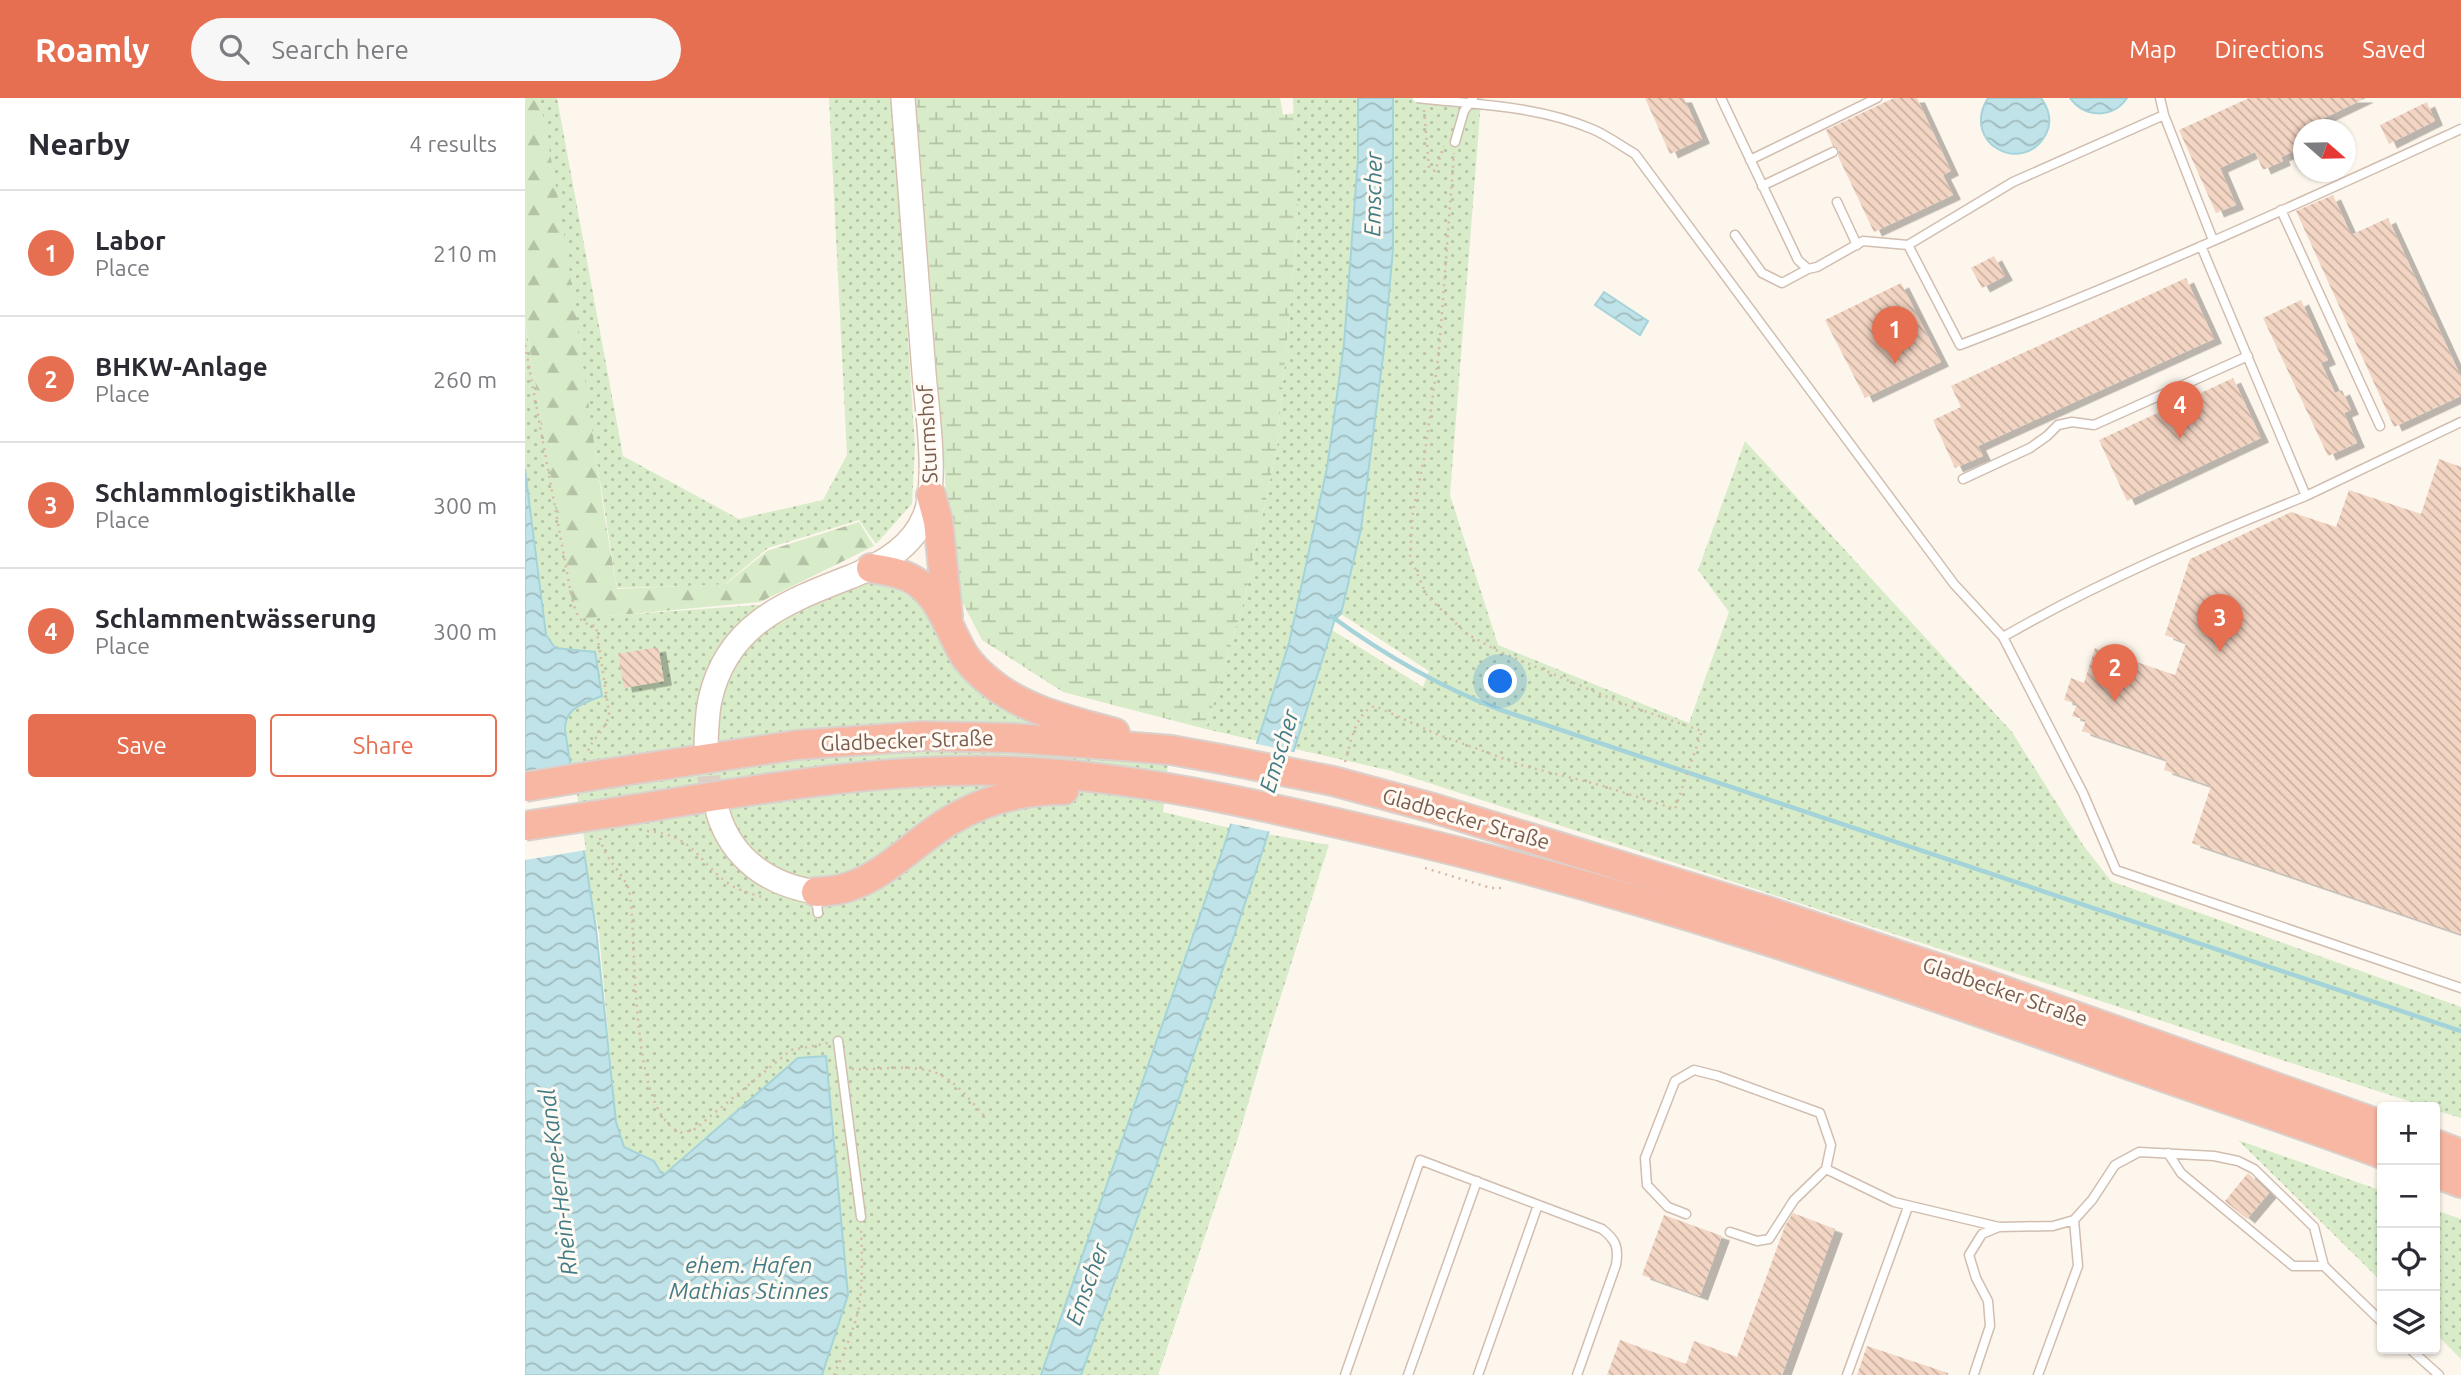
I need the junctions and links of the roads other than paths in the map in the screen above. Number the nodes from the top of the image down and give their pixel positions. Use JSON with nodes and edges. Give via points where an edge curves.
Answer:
{"nodes":[{"id":1,"x":902,"y":98,"type":"edge"},
{"id":2,"x":1417,"y":98,"type":"edge"},
{"id":3,"x":1721,"y":98,"type":"edge"},
{"id":4,"x":1877,"y":98,"type":"edge"},
{"id":5,"x":2160,"y":98,"type":"edge"},
{"id":6,"x":1472,"y":101,"type":"edge"},
{"id":7,"x":2164,"y":115,"type":"junction"},
{"id":8,"x":2461,"y":129,"type":"edge"},
{"id":9,"x":1455,"y":142,"type":"road end"},
{"id":10,"x":1833,"y":152,"type":"dead end"},
{"id":11,"x":1751,"y":160,"type":"junction"},
{"id":12,"x":1762,"y":186,"type":"junction"},
{"id":13,"x":1837,"y":202,"type":"dead end"},
{"id":14,"x":2281,"y":210,"type":"junction"},
{"id":15,"x":1735,"y":235,"type":"dead end"},
{"id":16,"x":2213,"y":240,"type":"junction"},
{"id":17,"x":1857,"y":245,"type":"junction"},
{"id":18,"x":1907,"y":245,"type":"junction"},
{"id":19,"x":2201,"y":246,"type":"junction"},
{"id":20,"x":1808,"y":269,"type":"junction"},
{"id":21,"x":2248,"y":356,"type":"junction"},
{"id":22,"x":2461,"y":422,"type":"edge"},
{"id":23,"x":2380,"y":426,"type":"dead end"},
{"id":24,"x":1963,"y":480,"type":"dead end"},
{"id":25,"x":931,"y":495,"type":"junction"},
{"id":26,"x":2306,"y":496,"type":"junction"},
{"id":27,"x":871,"y":568,"type":"junction"},
{"id":28,"x":949,"y":626,"type":"junction"},
{"id":29,"x":2003,"y":637,"type":"junction"},
{"id":30,"x":706,"y":742,"type":"tunnel mouth"},
{"id":31,"x":1171,"y":750,"type":"junction"},
{"id":32,"x":525,"y":787,"type":"edge"},
{"id":33,"x":1206,"y":796,"type":"junction"},
{"id":34,"x":718,"y":813,"type":"tunnel mouth"},
{"id":35,"x":525,"y":826,"type":"edge"},
{"id":36,"x":817,"y":903,"type":"joint"},
{"id":37,"x":2461,"y":988,"type":"edge"},
{"id":38,"x":838,"y":1041,"type":"road end"},
{"id":39,"x":2375,"y":1137,"type":"edge"},
{"id":40,"x":2440,"y":1146,"type":"edge"},
{"id":41,"x":2168,"y":1153,"type":"junction"},
{"id":42,"x":2461,"y":1154,"type":"edge"},
{"id":43,"x":1826,"y":1169,"type":"junction"},
{"id":44,"x":2440,"y":1175,"type":"edge"},
{"id":45,"x":1477,"y":1181,"type":"junction"},
{"id":46,"x":2461,"y":1183,"type":"edge"},
{"id":47,"x":1538,"y":1205,"type":"junction"},
{"id":48,"x":1909,"y":1207,"type":"junction"},
{"id":49,"x":1686,"y":1214,"type":"dead end"},
{"id":50,"x":861,"y":1217,"type":"road end"},
{"id":51,"x":2074,"y":1220,"type":"junction"},
{"id":52,"x":1999,"y":1227,"type":"junction"},
{"id":53,"x":1730,"y":1231,"type":"dead end"},
{"id":54,"x":2324,"y":1266,"type":"junction"},
{"id":55,"x":2377,"y":1317,"type":"edge"},
{"id":56,"x":2416,"y":1354,"type":"edge"},
{"id":57,"x":1974,"y":1374,"type":"edge"},
{"id":58,"x":1345,"y":1375,"type":"edge"},
{"id":59,"x":1408,"y":1375,"type":"edge"},
{"id":60,"x":1478,"y":1375,"type":"edge"},
{"id":61,"x":1577,"y":1375,"type":"edge"},
{"id":62,"x":1847,"y":1375,"type":"edge"},
{"id":63,"x":2038,"y":1375,"type":"edge"},
{"id":64,"x":2439,"y":1375,"type":"edge"}],
"edges":[{"from":1,"to":25,"type":"street","name":"Sturmshof"},
{"from":2,"to":6,"type":"lane","bridge":true},
{"from":3,"to":11,"type":"lane"},
{"from":4,"to":11,"type":"lane"},
{"from":5,"to":7,"type":"lane"},
{"from":6,"to":9,"type":"lane","via":[[1464,111]]},
{"from":6,"to":29,"type":"lane","via":[[1566,119],[1635,154],[1954,584]]},
{"from":7,"to":16,"type":"lane"},
{"from":7,"to":18,"type":"lane","via":[[2013,182]]},
{"from":8,"to":14,"type":"lane"},
{"from":10,"to":12,"type":"lane"},
{"from":11,"to":12,"type":"lane"},
{"from":12,"to":20,"type":"lane","via":[[1798,260]]},
{"from":13,"to":17,"type":"lane"},
{"from":14,"to":16,"type":"lane"},
{"from":14,"to":23,"type":"lane"},
{"from":15,"to":20,"type":"lane","via":[[1762,273],[1782,283]]},
{"from":16,"to":19,"type":"lane"},
{"from":17,"to":18,"type":"lane"},
{"from":17,"to":20,"type":"lane"},
{"from":18,"to":19,"type":"lane","via":[[1960,345]]},
{"from":19,"to":21,"type":"lane"},
{"from":21,"to":24,"type":"lane","via":[[2094,425],[2058,425],[2030,448]]},
{"from":21,"to":26,"type":"lane"},
{"from":22,"to":26,"type":"lane"},
{"from":25,"to":27,"type":"street","name":"Sturmshof","via":[[925,516],[903,548]]},
{"from":25,"to":28,"type":"highway"},
{"from":26,"to":29,"type":"lane","via":[[2173,550]]},
{"from":27,"to":28,"type":"highway","via":[[917,582],[930,593]]},
{"from":27,"to":30,"type":"street","name":"Sturmshof","via":[[814,591],[743,633],[717,676]]},
{"from":28,"to":31,"type":"highway","via":[[976,669],[1018,700]]},
{"from":29,"to":37,"type":"lane","via":[[2083,793],[2116,870]]},
{"from":31,"to":32,"type":"highway","name":"Gladbecker Straße","bridge":true,"via":[[1012,738],[910,737],[592,766]]},
{"from":31,"to":39,"type":"highway","name":"Gladbecker Straße","via":[[1338,773],[1433,808],[1979,982]]},
{"from":33,"to":35,"type":"highway","name":"Gladbecker Straße","bridge":true,"via":[[1073,775],[921,771],[792,785],[602,825]]},
{"from":33,"to":36,"type":"highway","via":[[1079,789],[1005,796],[950,820],[872,877]]},
{"from":33,"to":39,"type":"highway","name":"Gladbecker Straße","via":[[1542,873],[1706,921]]},
{"from":34,"to":36,"type":"street","via":[[731,844],[753,867]]},
{"from":38,"to":50,"type":"lane"},
{"from":40,"to":42,"type":"highway"},
{"from":41,"to":51,"type":"lane","via":[[2139,1152],[2115,1165]]},
{"from":41,"to":54,"type":"lane","via":[[2181,1172],[2293,1266]]},
{"from":41,"to":54,"type":"lane","via":[[2214,1156],[2253,1169],[2314,1227]]},
{"from":43,"to":48,"type":"lane"},
{"from":43,"to":49,"type":"lane","via":[[1831,1145],[1820,1113],[1694,1070],[1675,1081],[1645,1158],[1647,1185],[1668,1207]]},
{"from":43,"to":53,"type":"lane","via":[[1794,1200],[1769,1239],[1757,1241]]},
{"from":44,"to":46,"type":"highway"},
{"from":45,"to":47,"type":"lane"},
{"from":45,"to":58,"type":"lane","via":[[1420,1160]]},
{"from":45,"to":59,"type":"lane"},
{"from":47,"to":60,"type":"lane"},
{"from":47,"to":61,"type":"lane","via":[[1602,1229],[1619,1249]]},
{"from":48,"to":52,"type":"lane"},
{"from":48,"to":62,"type":"lane"},
{"from":51,"to":52,"type":"lane","via":[[2053,1226]]},
{"from":51,"to":63,"type":"lane","via":[[2078,1266]]},
{"from":52,"to":57,"type":"lane","via":[[1982,1234],[1969,1255],[1988,1301],[1990,1326]]},
{"from":54,"to":55,"type":"lane"},
{"from":56,"to":64,"type":"lane"}]}
